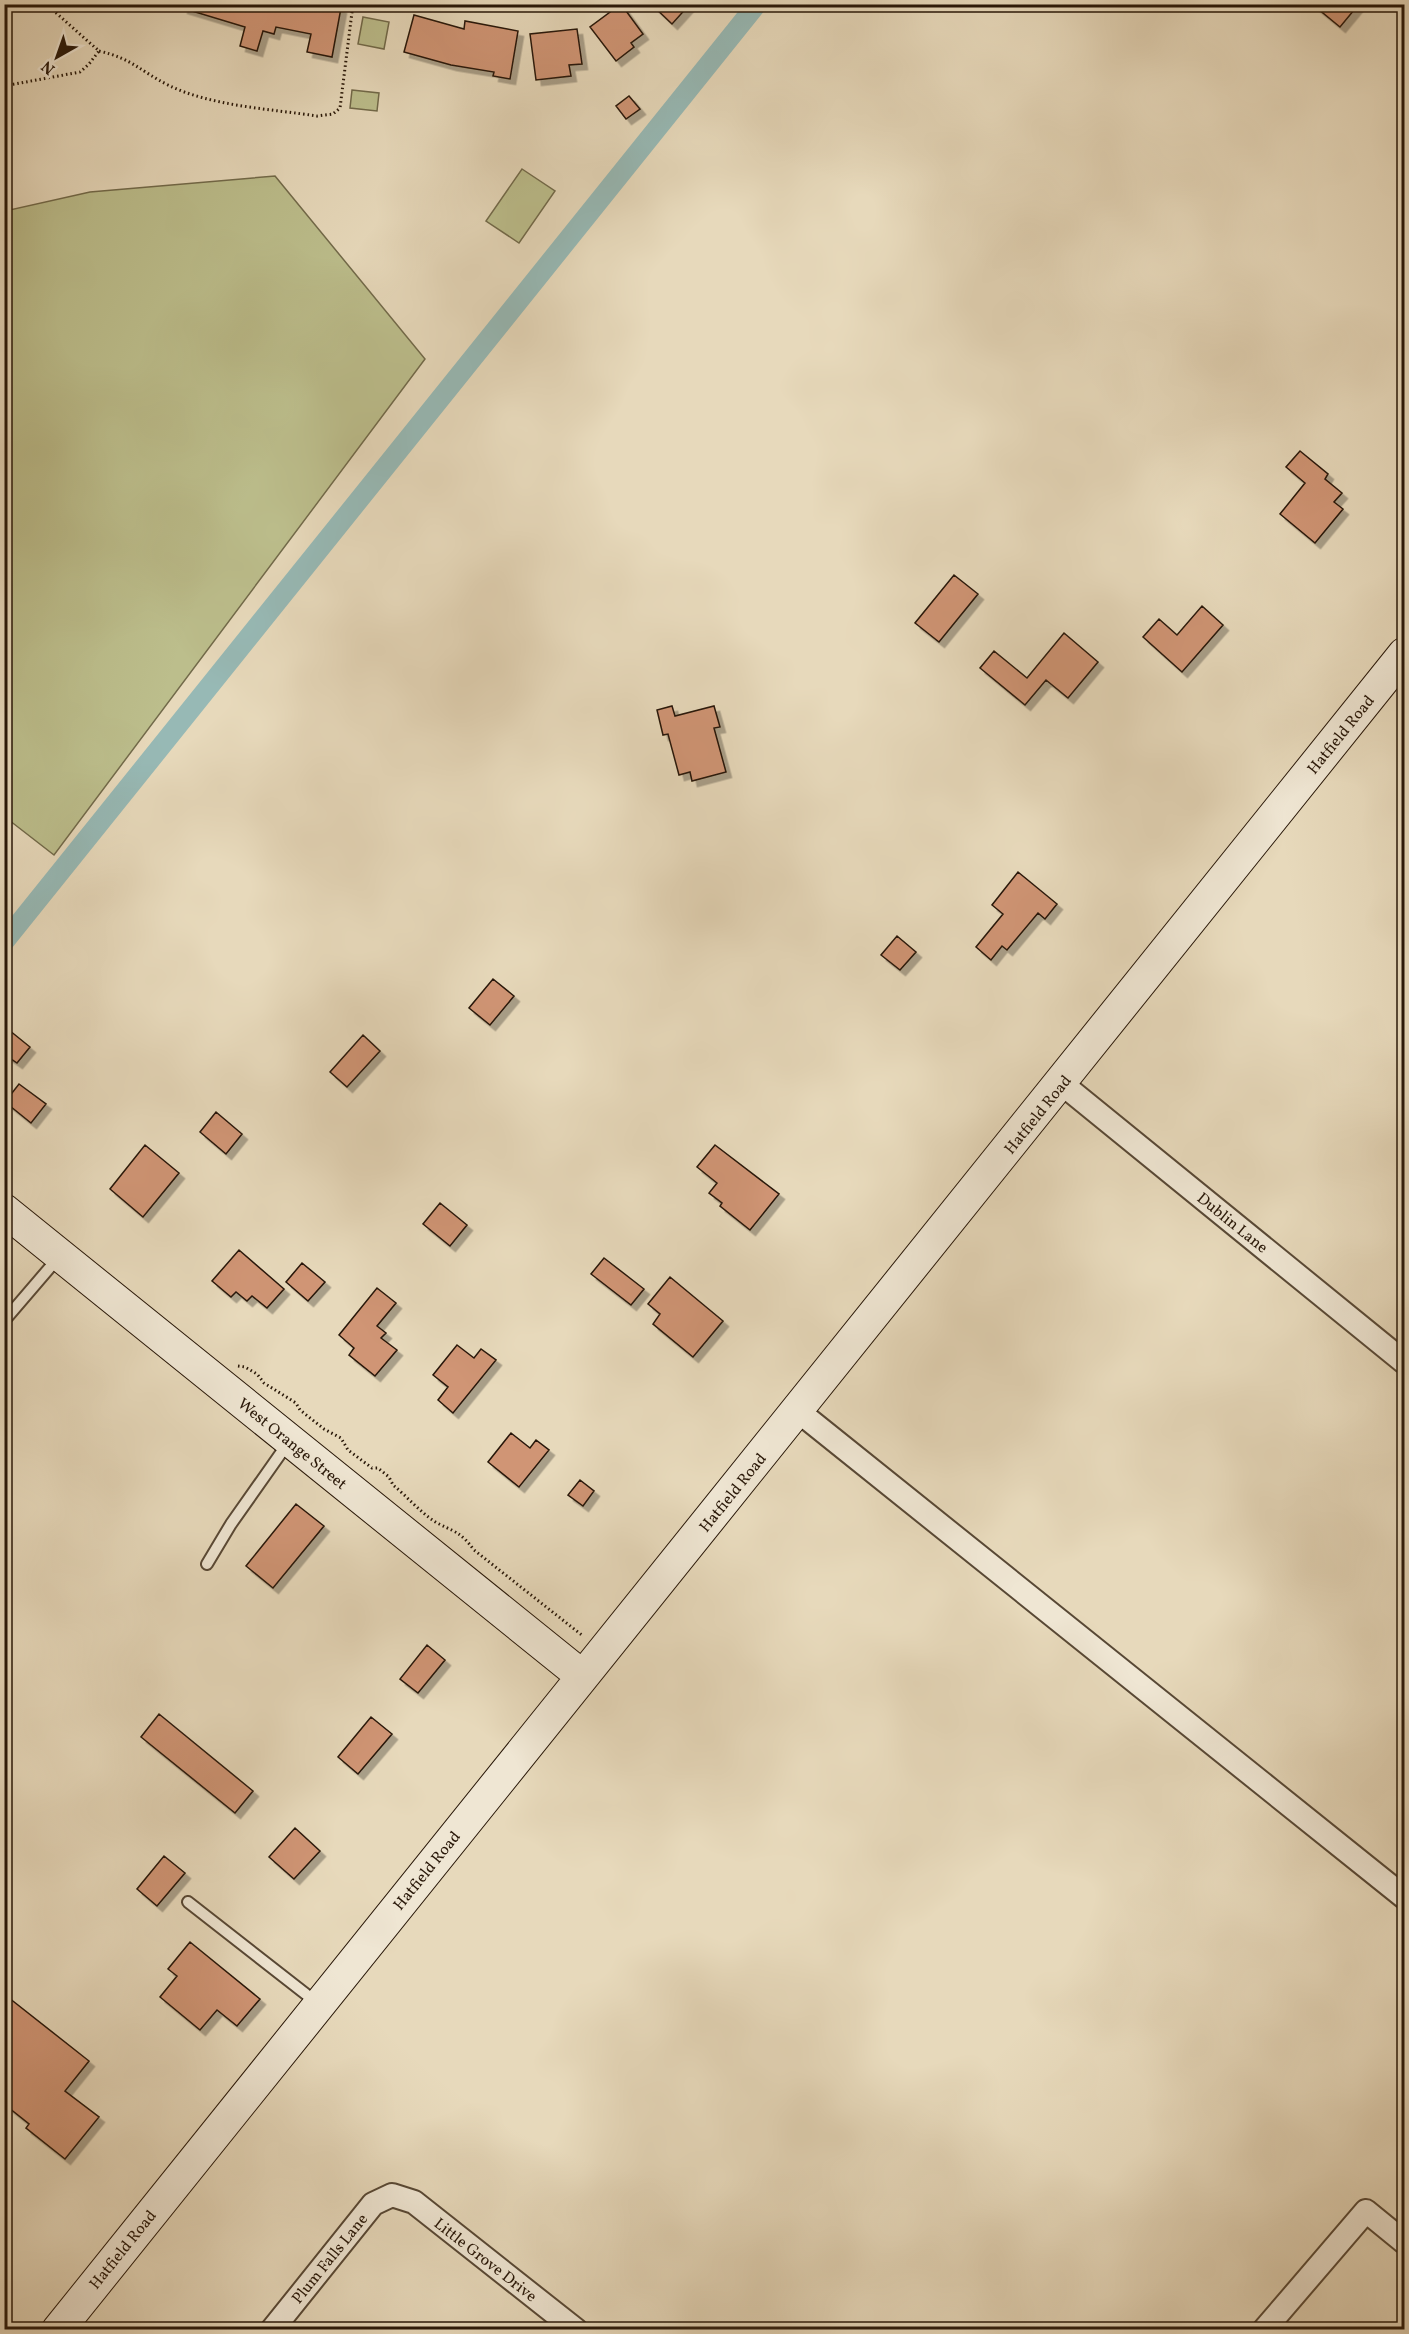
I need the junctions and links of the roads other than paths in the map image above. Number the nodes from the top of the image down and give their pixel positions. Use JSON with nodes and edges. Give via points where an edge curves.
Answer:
{"nodes":[{"id":1,"x":1404,"y":654,"type":"edge"},
{"id":2,"x":1061,"y":1083,"type":"junction"},
{"id":3,"x":4,"y":1210,"type":"edge"},
{"id":4,"x":60,"y":1255,"type":"junction"},
{"id":5,"x":4,"y":1321,"type":"edge"},
{"id":6,"x":1404,"y":1362,"type":"edge"},
{"id":7,"x":798,"y":1411,"type":"junction"},
{"id":8,"x":290,"y":1440,"type":"junction"},
{"id":9,"x":207,"y":1564,"type":"dead end"},
{"id":10,"x":582,"y":1676,"type":"junction"},
{"id":11,"x":1404,"y":1897,"type":"edge"},
{"id":12,"x":188,"y":1902,"type":"dead end"},
{"id":13,"x":319,"y":2004,"type":"junction"},
{"id":14,"x":392,"y":2196,"type":"joint"},
{"id":15,"x":1404,"y":2242,"type":"edge"},
{"id":16,"x":58,"y":2330,"type":"edge"},
{"id":17,"x":273,"y":2330,"type":"edge"},
{"id":18,"x":576,"y":2330,"type":"edge"},
{"id":19,"x":1264,"y":2330,"type":"edge"}],
"edges":[{"from":1,"to":2,"type":"street","name":"Hatfield Road"},
{"from":2,"to":6,"type":"street","name":"Dublin Lane"},
{"from":2,"to":7,"type":"street","name":"Hatfield Road"},
{"from":3,"to":4,"type":"street","name":"West Orange Street"},
{"from":4,"to":5,"type":"lane"},
{"from":4,"to":8,"type":"street","name":"West Orange Street"},
{"from":7,"to":10,"type":"street","name":"Hatfield Road"},
{"from":7,"to":11,"type":"street"},
{"from":8,"to":9,"type":"lane"},
{"from":8,"to":10,"type":"street","name":"West Orange Street"},
{"from":10,"to":13,"type":"street","name":"Hatfield Road"},
{"from":12,"to":13,"type":"lane"},
{"from":13,"to":16,"type":"street","name":"Hatfield Road"},
{"from":14,"to":17,"type":"street","name":"Plum Falls Lane","via":[[373,2204]]},
{"from":14,"to":18,"type":"street","name":"Little Grove Drive","via":[[414,2202]]},
{"from":15,"to":19,"type":"street","via":[[1366,2211]]}]}
